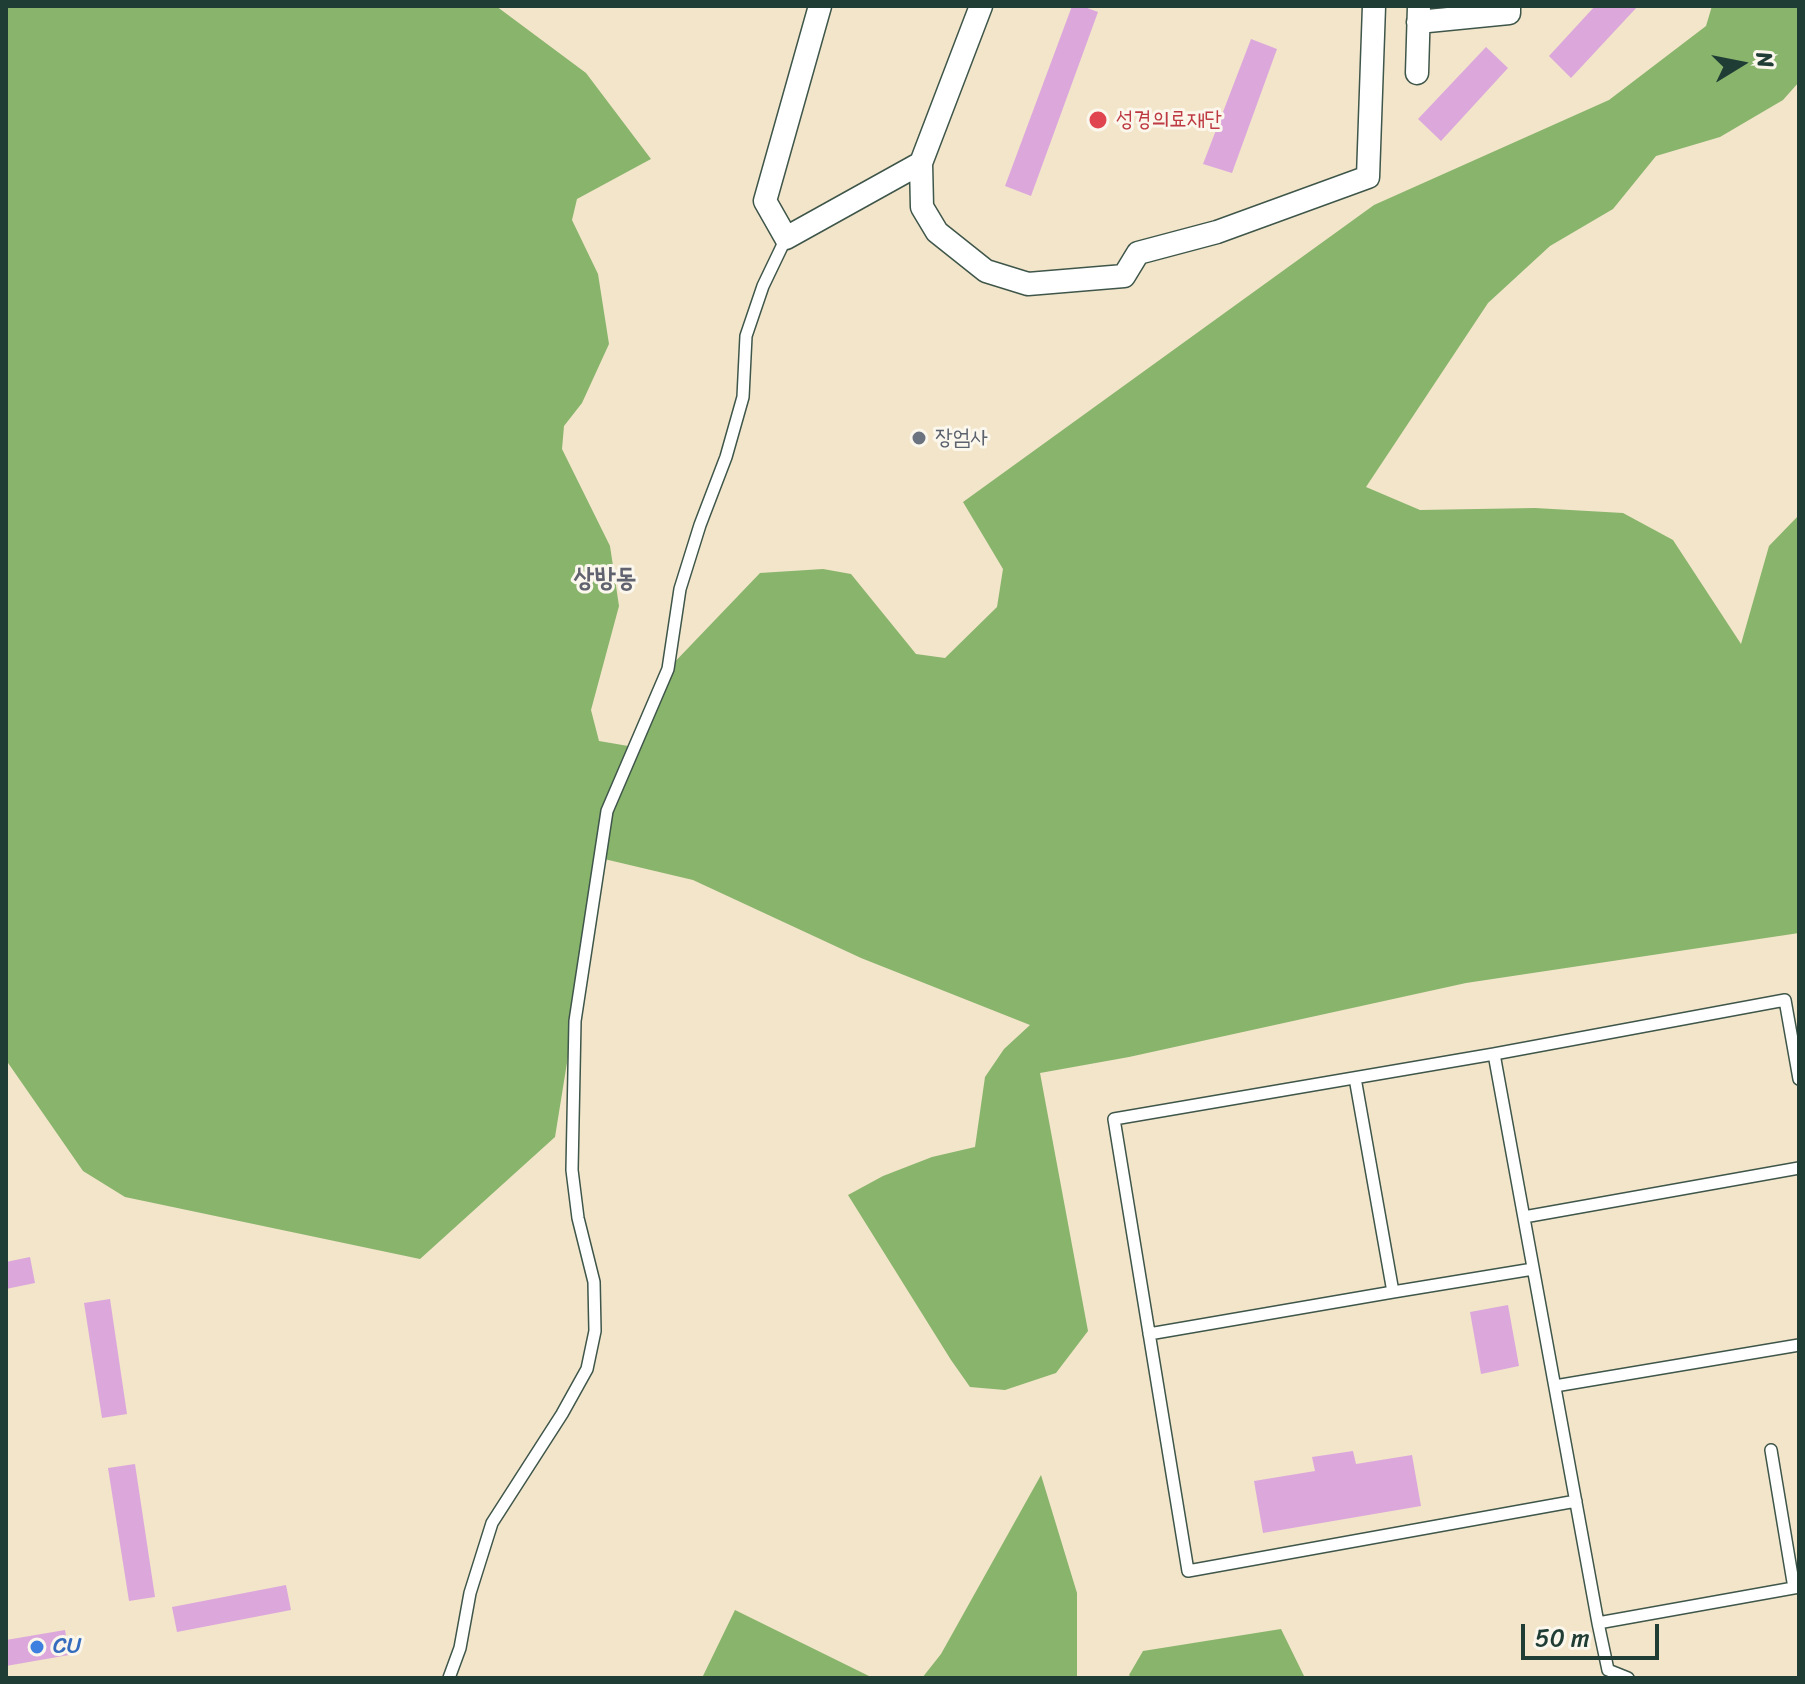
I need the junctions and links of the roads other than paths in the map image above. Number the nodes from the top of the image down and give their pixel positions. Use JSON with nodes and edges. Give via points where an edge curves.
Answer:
{"nodes":[{"id":1,"x":820,"y":6,"type":"edge"},
{"id":2,"x":981,"y":6,"type":"edge"},
{"id":3,"x":1374,"y":6,"type":"edge"},
{"id":4,"x":1509,"y":6,"type":"edge"},
{"id":5,"x":1418,"y":14,"type":"edge"},
{"id":6,"x":1417,"y":73,"type":"dead end"},
{"id":7,"x":921,"y":163,"type":"junction"},
{"id":8,"x":786,"y":238,"type":"junction"},
{"id":9,"x":1494,"y":1054,"type":"junction"},
{"id":10,"x":1355,"y":1078,"type":"junction"},
{"id":11,"x":1799,"y":1079,"type":"edge"},
{"id":12,"x":1799,"y":1168,"type":"edge"},
{"id":13,"x":1524,"y":1217,"type":"junction"},
{"id":14,"x":1533,"y":1269,"type":"junction"},
{"id":15,"x":1393,"y":1292,"type":"junction"},
{"id":16,"x":1149,"y":1334,"type":"junction"},
{"id":17,"x":1799,"y":1345,"type":"edge"},
{"id":18,"x":1555,"y":1386,"type":"junction"},
{"id":19,"x":1771,"y":1450,"type":"dead end"},
{"id":20,"x":1576,"y":1501,"type":"junction"},
{"id":21,"x":1796,"y":1588,"type":"edge"},
{"id":22,"x":1598,"y":1623,"type":"junction"},
{"id":23,"x":449,"y":1678,"type":"edge"},
{"id":24,"x":1628,"y":1678,"type":"edge"}],
"edges":[{"from":1,"to":8,"type":"street","via":[[765,201]]},
{"from":2,"to":7,"type":"street"},
{"from":3,"to":7,"type":"street","via":[[1368,177],[1217,232],[1138,253],[1124,276],[1028,284],[986,271],[937,232],[922,207]]},
{"from":4,"to":5,"type":"street","via":[[1509,13]]},
{"from":5,"to":6,"type":"street"},
{"from":7,"to":8,"type":"street"},
{"from":8,"to":23,"type":"lane","via":[[746,336],[743,397],[680,589],[668,669],[607,811],[575,1021],[572,1170],[594,1282],[595,1331],[587,1369],[492,1523]]},
{"from":9,"to":10,"type":"lane"},
{"from":9,"to":11,"type":"lane","via":[[1785,1000]]},
{"from":9,"to":13,"type":"lane"},
{"from":10,"to":15,"type":"lane"},
{"from":10,"to":16,"type":"lane","via":[[1114,1119]]},
{"from":12,"to":13,"type":"lane"},
{"from":13,"to":14,"type":"lane"},
{"from":14,"to":15,"type":"lane"},
{"from":14,"to":18,"type":"lane"},
{"from":15,"to":16,"type":"lane"},
{"from":16,"to":20,"type":"lane","via":[[1188,1571]]},
{"from":17,"to":18,"type":"lane"},
{"from":18,"to":20,"type":"lane"},
{"from":19,"to":21,"type":"lane"},
{"from":20,"to":22,"type":"lane"},
{"from":21,"to":22,"type":"lane"},
{"from":22,"to":24,"type":"lane","via":[[1608,1670]]}]}
